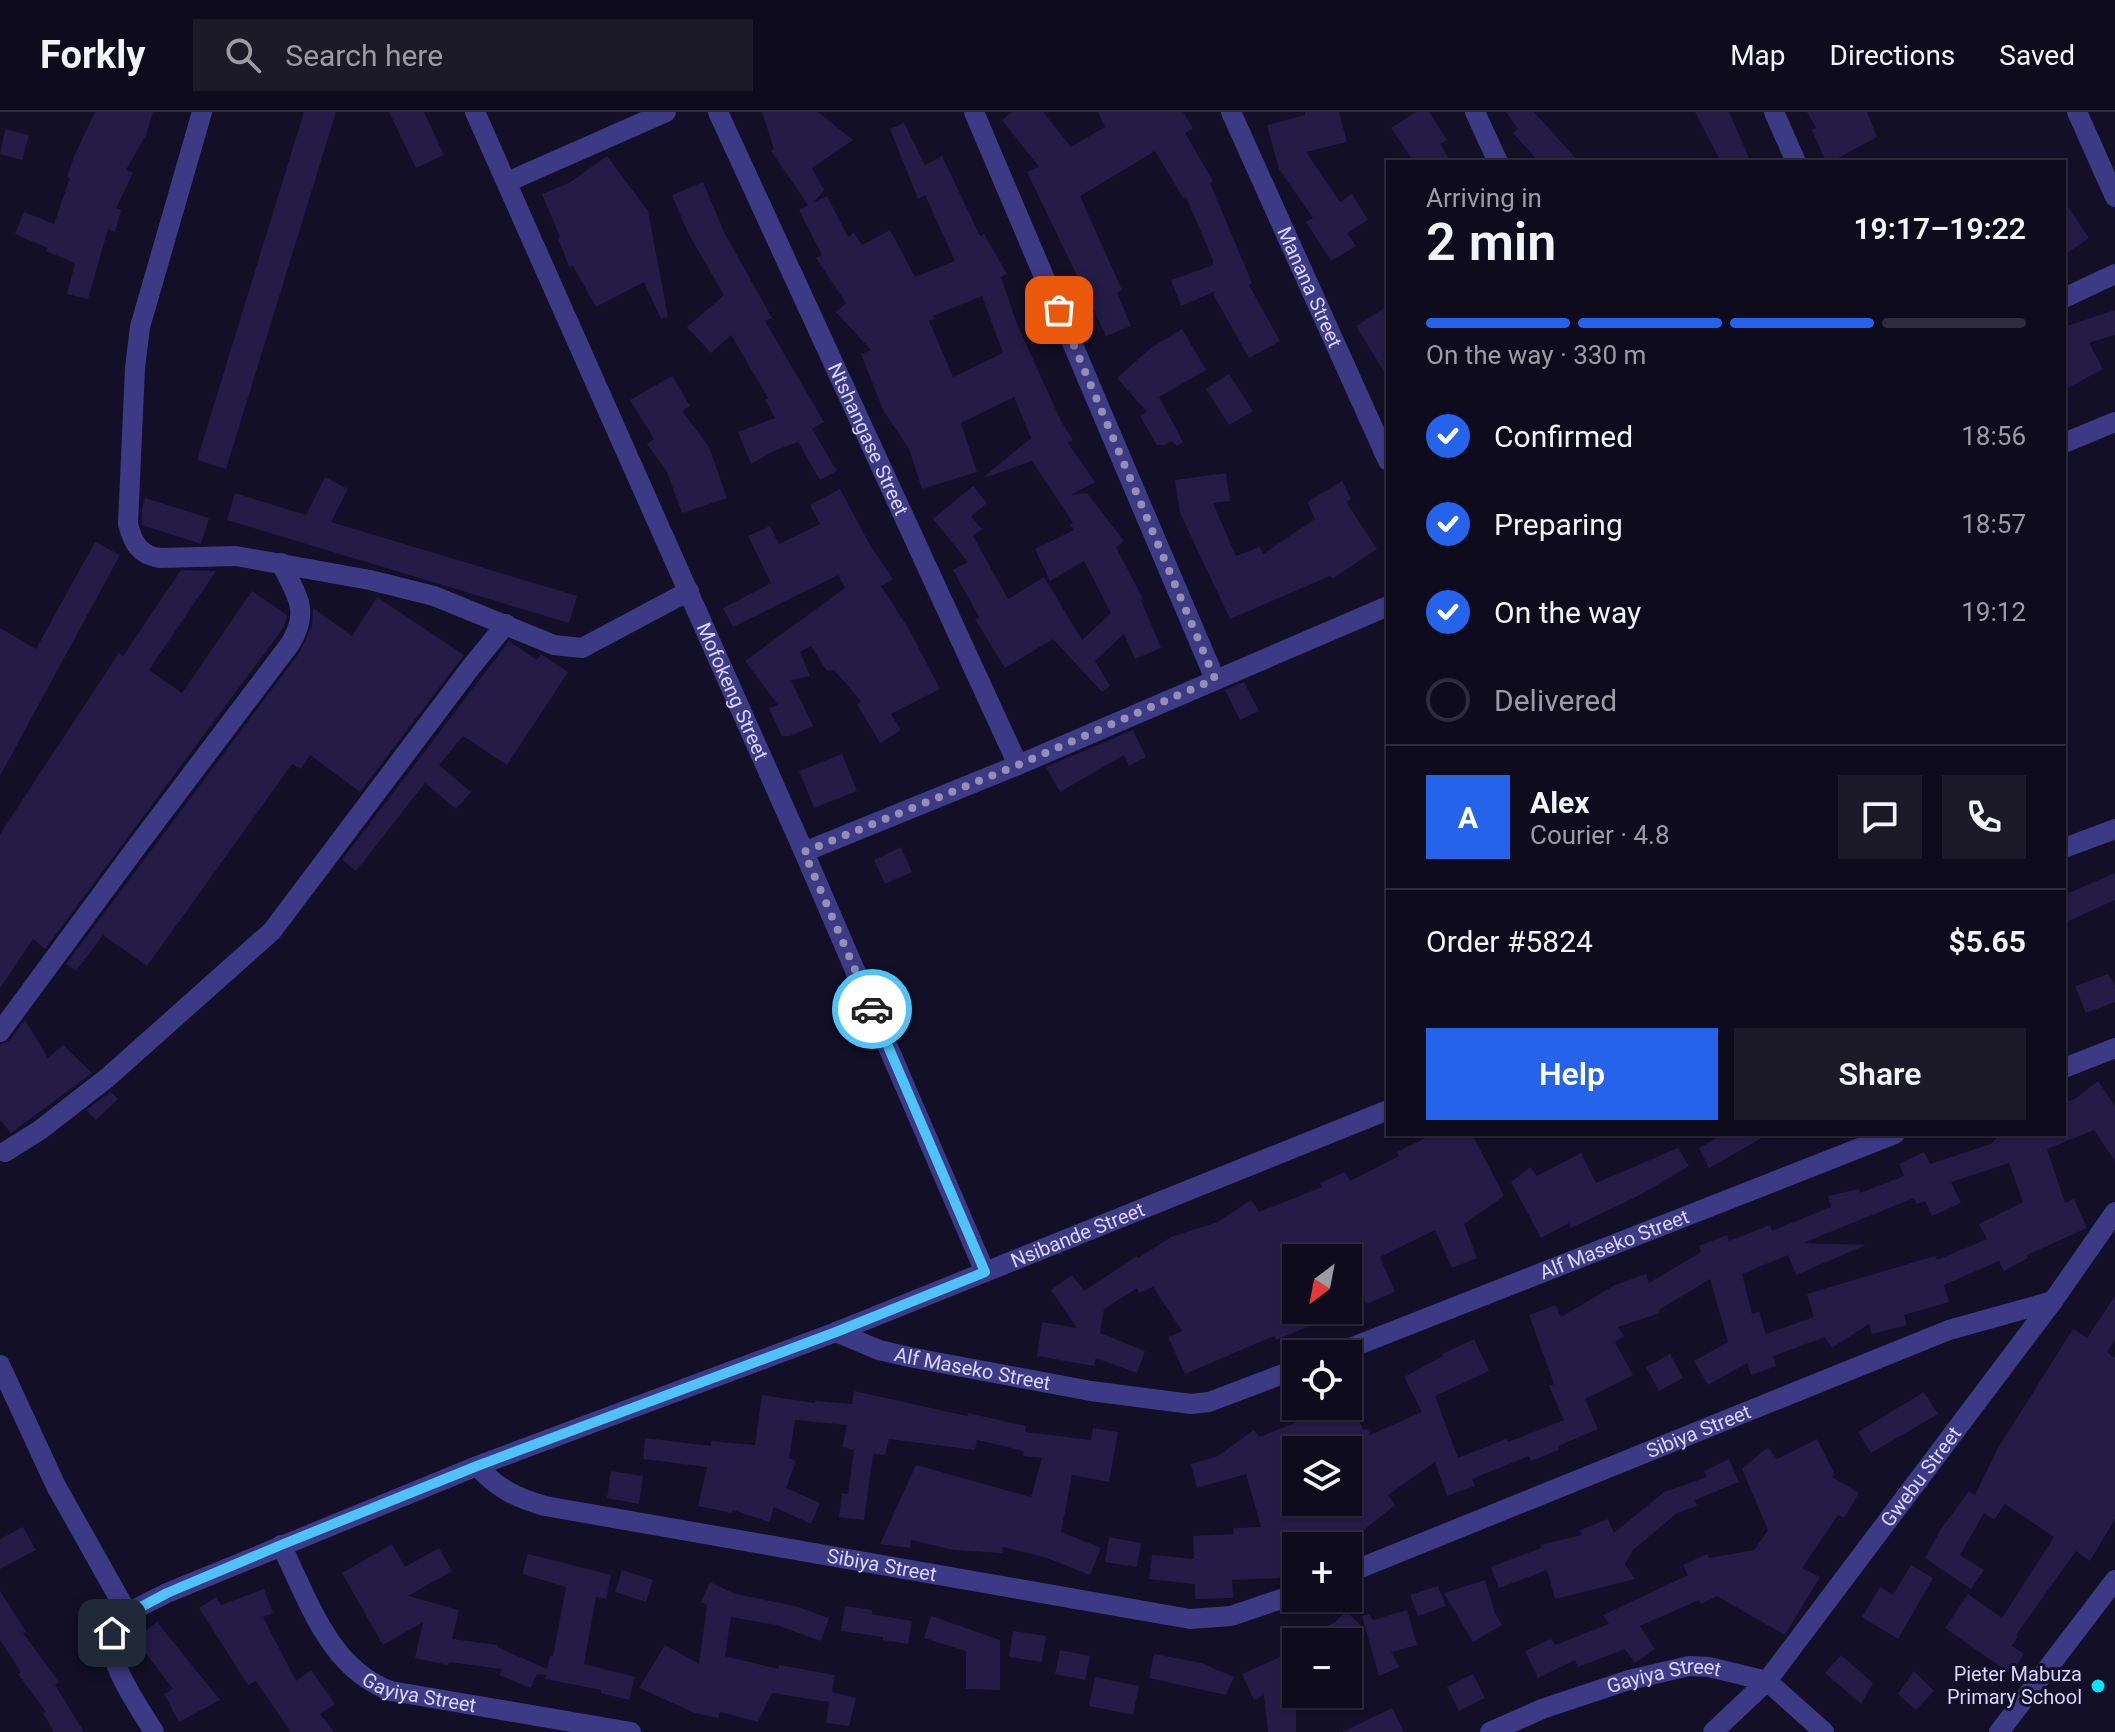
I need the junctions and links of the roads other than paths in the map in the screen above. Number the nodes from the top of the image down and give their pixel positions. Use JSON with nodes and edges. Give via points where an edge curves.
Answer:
{"nodes":[{"id":1,"x":202,"y":112,"type":"edge"},
{"id":2,"x":475,"y":112,"type":"edge"},
{"id":3,"x":666,"y":112,"type":"edge"},
{"id":4,"x":718,"y":112,"type":"edge"},
{"id":5,"x":974,"y":112,"type":"edge"},
{"id":6,"x":1231,"y":112,"type":"edge"},
{"id":7,"x":1475,"y":112,"type":"edge"},
{"id":8,"x":1774,"y":112,"type":"edge"},
{"id":9,"x":2077,"y":112,"type":"edge"},
{"id":10,"x":1497,"y":160,"type":"edge"},
{"id":11,"x":1795,"y":160,"type":"edge"},
{"id":12,"x":507,"y":182,"type":"junction"},
{"id":13,"x":2115,"y":197,"type":"edge"},
{"id":14,"x":2115,"y":274,"type":"edge"},
{"id":15,"x":2066,"y":297,"type":"edge"},
{"id":16,"x":2115,"y":422,"type":"edge"},
{"id":17,"x":2066,"y":442,"type":"edge"},
{"id":18,"x":1386,"y":457,"type":"edge"},
{"id":19,"x":281,"y":563,"type":"junction"},
{"id":20,"x":689,"y":591,"type":"junction"},
{"id":21,"x":1386,"y":607,"type":"edge"},
{"id":22,"x":506,"y":624,"type":"junction"},
{"id":23,"x":1215,"y":679,"type":"junction"},
{"id":24,"x":1018,"y":765,"type":"junction"},
{"id":25,"x":2115,"y":829,"type":"edge"},
{"id":26,"x":2066,"y":847,"type":"edge"},
{"id":27,"x":804,"y":852,"type":"junction"},
{"id":28,"x":0,"y":1032,"type":"edge"},
{"id":29,"x":2115,"y":1048,"type":"edge"},
{"id":30,"x":2066,"y":1067,"type":"edge"},
{"id":31,"x":1386,"y":1111,"type":"edge"},
{"id":32,"x":1890,"y":1136,"type":"edge"},
{"id":33,"x":5,"y":1152,"type":"dead end"},
{"id":34,"x":2115,"y":1212,"type":"edge"},
{"id":35,"x":985,"y":1272,"type":"junction"},
{"id":36,"x":2053,"y":1301,"type":"junction"},
{"id":37,"x":836,"y":1332,"type":"junction"},
{"id":38,"x":1362,"y":1343,"type":"edge"},
{"id":39,"x":0,"y":1365,"type":"edge"},
{"id":40,"x":1282,"y":1374,"type":"edge"},
{"id":41,"x":477,"y":1466,"type":"junction"},
{"id":42,"x":281,"y":1545,"type":"junction"},
{"id":43,"x":1362,"y":1567,"type":"edge"},
{"id":44,"x":2115,"y":1580,"type":"edge"},
{"id":45,"x":1282,"y":1599,"type":"edge"},
{"id":46,"x":128,"y":1614,"type":"junction"},
{"id":47,"x":1767,"y":1681,"type":"junction"},
{"id":48,"x":154,"y":1732,"type":"edge"},
{"id":49,"x":631,"y":1732,"type":"edge"},
{"id":50,"x":1490,"y":1732,"type":"edge"},
{"id":51,"x":1713,"y":1732,"type":"edge"},
{"id":52,"x":1824,"y":1732,"type":"edge"},
{"id":53,"x":1999,"y":1732,"type":"edge"}],
"edges":[{"from":1,"to":19,"type":"street","via":[[140,327],[128,524],[135,544],[152,557],[236,556]]},
{"from":2,"to":12,"type":"street","name":"Mofokeng Street"},
{"from":3,"to":12,"type":"street"},
{"from":4,"to":24,"type":"street","name":"Ntshangase Street"},
{"from":5,"to":23,"type":"street"},
{"from":6,"to":18,"type":"street","name":"Manana Street"},
{"from":7,"to":10,"type":"street"},
{"from":8,"to":11,"type":"street"},
{"from":9,"to":13,"type":"street"},
{"from":12,"to":20,"type":"street","name":"Mofokeng Street"},
{"from":14,"to":15,"type":"street"},
{"from":16,"to":17,"type":"street"},
{"from":19,"to":22,"type":"street","via":[[434,596]]},
{"from":19,"to":28,"type":"street","via":[[300,605],[299,630]]},
{"from":20,"to":22,"type":"street","via":[[582,648],[554,645]]},
{"from":20,"to":27,"type":"street","name":"Mofokeng Street"},
{"from":21,"to":23,"type":"street"},
{"from":22,"to":33,"type":"street","via":[[272,931],[107,1078]]},
{"from":23,"to":24,"type":"street"},
{"from":24,"to":27,"type":"street"},
{"from":25,"to":26,"type":"street"},
{"from":27,"to":35,"type":"street","name":"Mofokeng Street"},
{"from":29,"to":30,"type":"street"},
{"from":31,"to":35,"type":"street","name":"Nsibande Street"},
{"from":32,"to":38,"type":"street","name":"Alf Maseko Street"},
{"from":34,"to":36,"type":"street","name":"Gwebu Street"},
{"from":35,"to":37,"type":"street","name":"Nsibande Street"},
{"from":36,"to":43,"type":"street","name":"Sibiya Street","via":[[1949,1330]]},
{"from":36,"to":47,"type":"street","name":"Gwebu Street"},
{"from":37,"to":40,"type":"street","name":"Alf Maseko Street","via":[[900,1355],[1191,1404]]},
{"from":37,"to":41,"type":"street","name":"Nsibande Street"},
{"from":39,"to":46,"type":"street","via":[[56,1486]]},
{"from":41,"to":42,"type":"street","name":"Nsibande Street"},
{"from":41,"to":45,"type":"street","name":"Sibiya Street","via":[[504,1492],[545,1506],[1190,1619],[1231,1616]]},
{"from":42,"to":46,"type":"street","name":"Nsibande Street"},
{"from":42,"to":49,"type":"street","name":"Gayiya Street","via":[[331,1645],[377,1686]]},
{"from":44,"to":53,"type":"street"},
{"from":46,"to":48,"type":"street","name":"Nsibande Street","via":[[110,1641],[125,1682]]},
{"from":47,"to":50,"type":"street","name":"Gayiya Street","via":[[1689,1666],[1629,1680]]},
{"from":47,"to":51,"type":"street","name":"Gwebu Street"},
{"from":47,"to":52,"type":"street","name":"Gayiya Street"}]}
